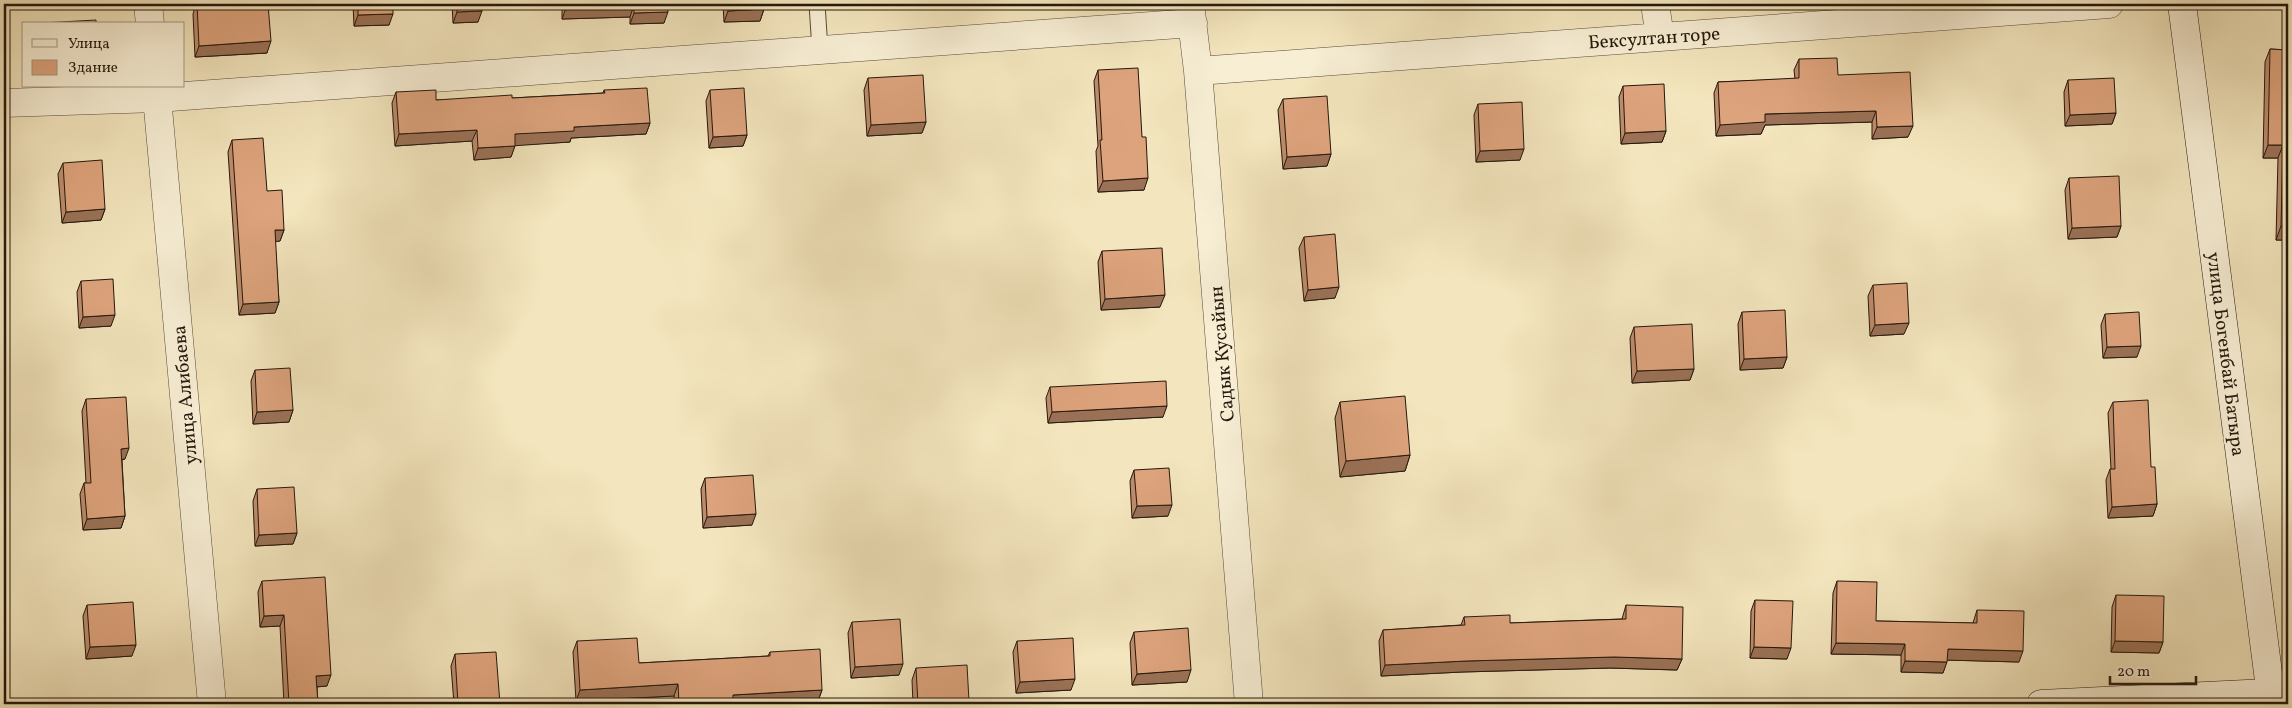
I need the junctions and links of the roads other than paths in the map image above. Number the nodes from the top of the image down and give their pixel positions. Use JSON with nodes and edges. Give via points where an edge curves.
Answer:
{"nodes":[{"id":1,"x":148,"y":4,"type":"edge"},
{"id":2,"x":817,"y":4,"type":"edge"},
{"id":3,"x":1655,"y":4,"type":"edge"},
{"id":4,"x":2109,"y":4,"type":"edge"},
{"id":5,"x":2182,"y":4,"type":"edge"},
{"id":6,"x":1192,"y":13,"type":"edge"},
{"id":7,"x":150,"y":22,"type":"edge"},
{"id":8,"x":1660,"y":37,"type":"junction"},
{"id":9,"x":820,"y":50,"type":"junction"},
{"id":10,"x":1198,"y":70,"type":"junction"},
{"id":11,"x":156,"y":92,"type":"edge"},
{"id":12,"x":4,"y":103,"type":"edge"},
{"id":13,"x":2277,"y":696,"type":"edge"},
{"id":14,"x":212,"y":704,"type":"edge"},
{"id":15,"x":1250,"y":704,"type":"edge"},
{"id":16,"x":2042,"y":704,"type":"edge"}],
"edges":[{"from":1,"to":7,"type":"street"},
{"from":2,"to":9,"type":"lane"},
{"from":3,"to":8,"type":"street"},
{"from":4,"to":8,"type":"street","name":"Бексултан торе"},
{"from":5,"to":13,"type":"street","name":"улица Богенбай Батыра"},
{"from":6,"to":9,"type":"street"},
{"from":6,"to":10,"type":"street","name":"Садык Кусайын"},
{"from":8,"to":10,"type":"street","name":"Бексултан торе"},
{"from":9,"to":11,"type":"street"},
{"from":10,"to":15,"type":"street","name":"Садык Кусайын"},
{"from":11,"to":12,"type":"street"},
{"from":11,"to":14,"type":"street","name":"улица Алибаева"},
{"from":13,"to":16,"type":"street"}]}
